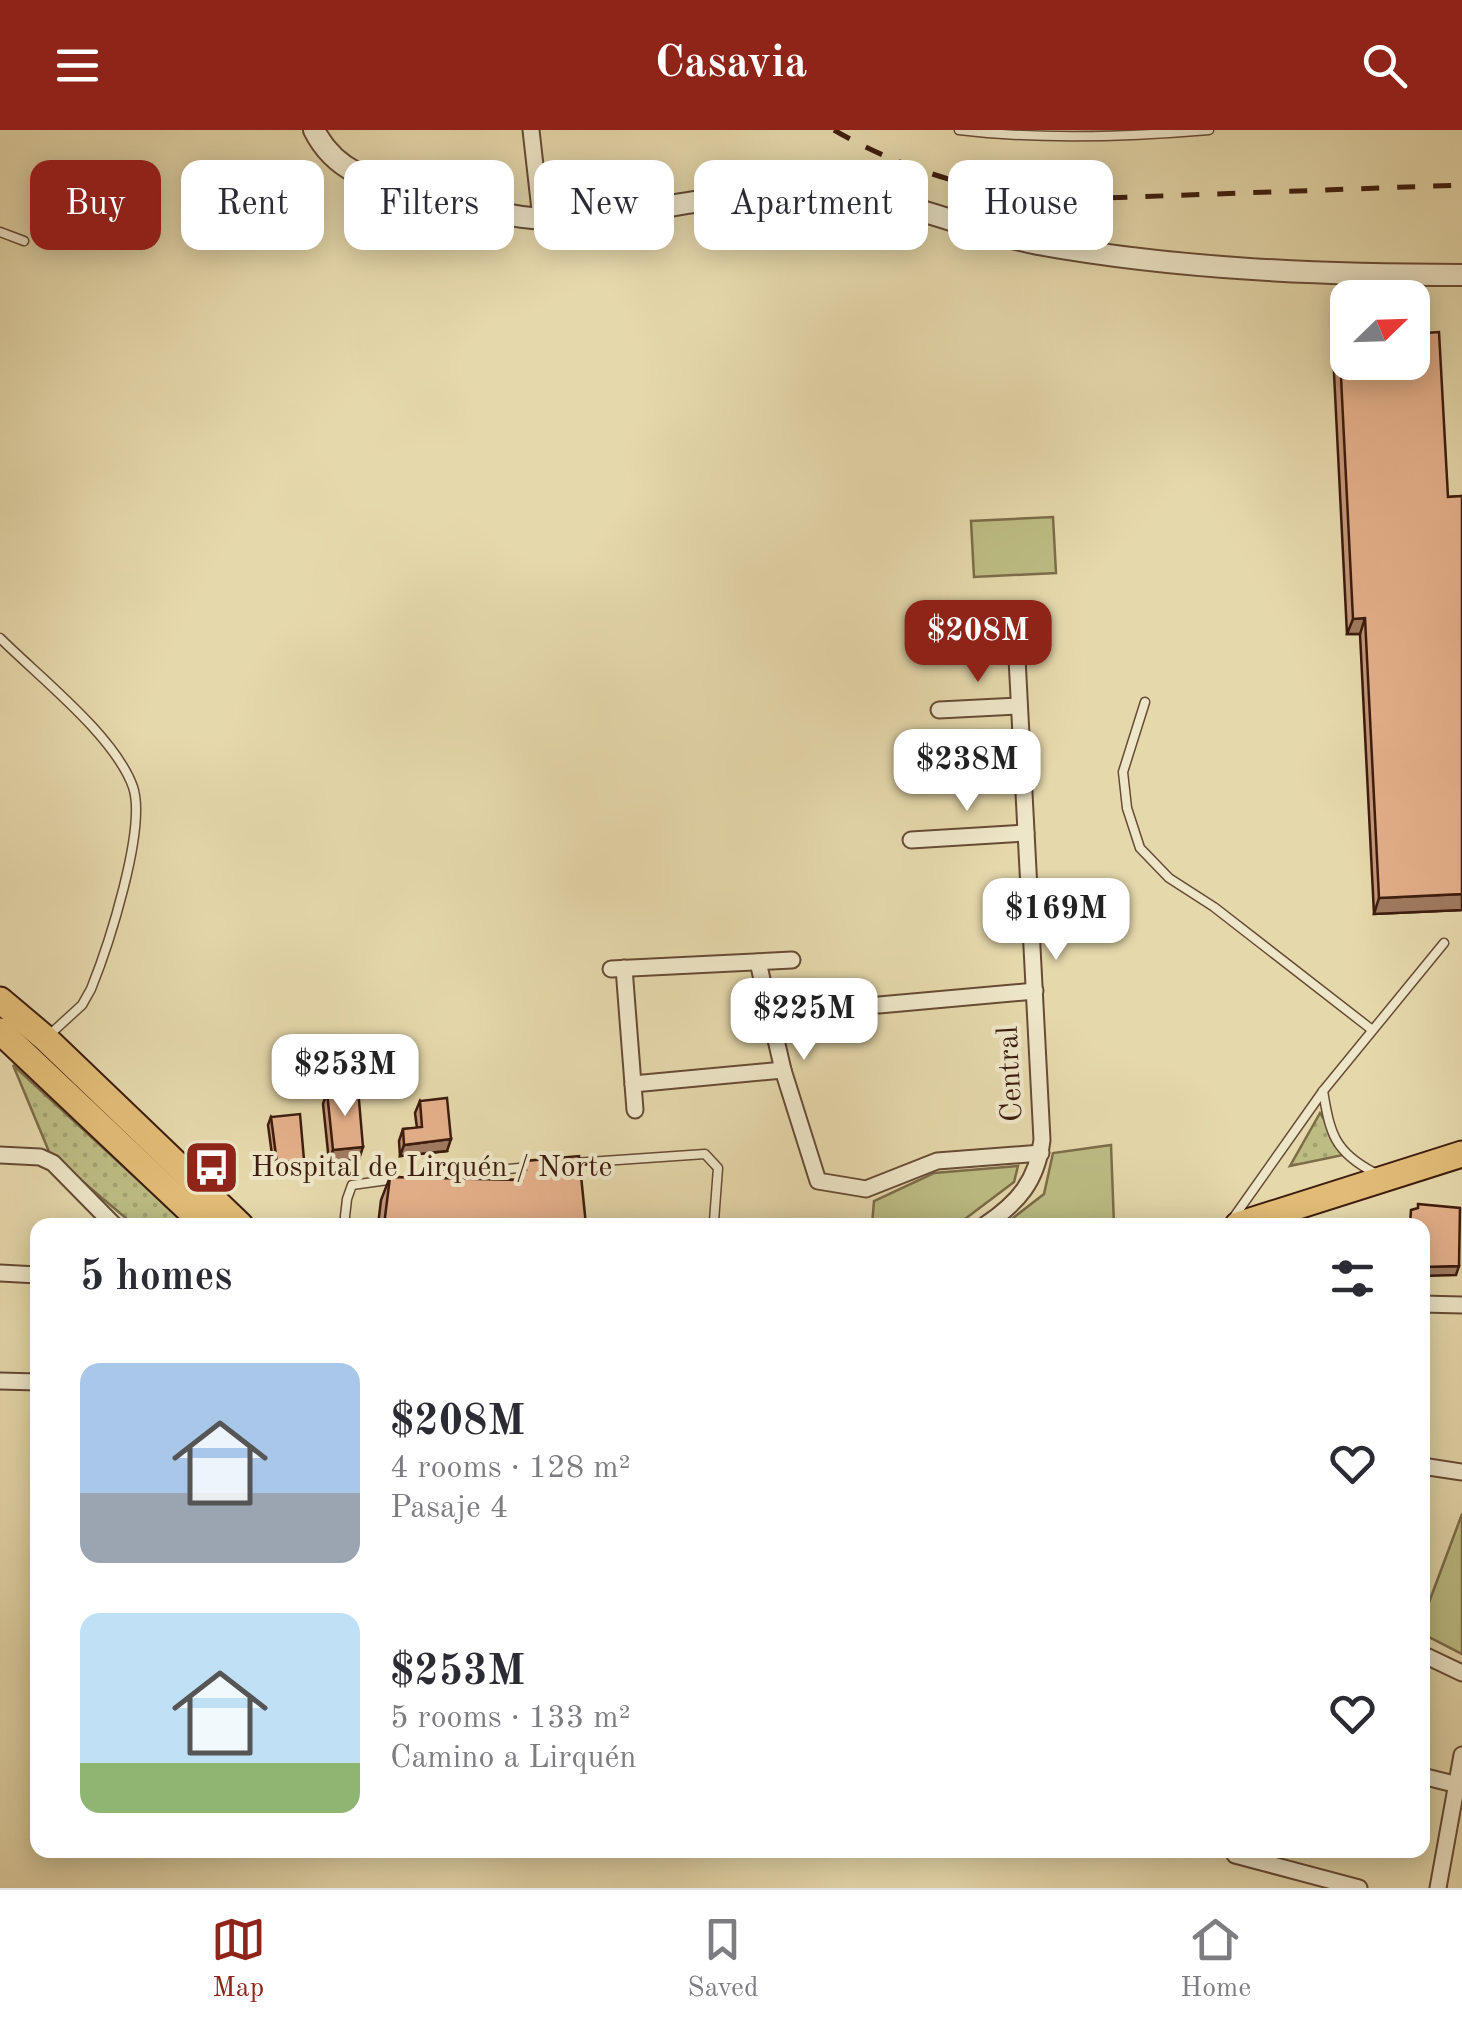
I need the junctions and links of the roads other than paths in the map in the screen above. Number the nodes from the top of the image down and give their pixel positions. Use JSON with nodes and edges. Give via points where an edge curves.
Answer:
{"nodes":[{"id":1,"x":314,"y":130,"type":"edge"},
{"id":2,"x":531,"y":130,"type":"edge"},
{"id":3,"x":958,"y":130,"type":"edge"},
{"id":4,"x":1209,"y":130,"type":"edge"},
{"id":5,"x":534,"y":160,"type":"edge"},
{"id":6,"x":674,"y":206,"type":"edge"},
{"id":7,"x":534,"y":218,"type":"edge"},
{"id":8,"x":0,"y":232,"type":"edge"},
{"id":9,"x":24,"y":240,"type":"dead end"},
{"id":10,"x":1462,"y":275,"type":"edge"},
{"id":11,"x":0,"y":638,"type":"edge"},
{"id":12,"x":1016,"y":658,"type":"dead end"},
{"id":13,"x":1146,"y":702,"type":"dead end"},
{"id":14,"x":1019,"y":706,"type":"junction"},
{"id":15,"x":939,"y":710,"type":"dead end"},
{"id":16,"x":1026,"y":833,"type":"junction"},
{"id":17,"x":911,"y":840,"type":"dead end"},
{"id":18,"x":1444,"y":943,"type":"dead end"},
{"id":19,"x":792,"y":960,"type":"dead end"},
{"id":20,"x":758,"y":962,"type":"junction"},
{"id":21,"x":1034,"y":991,"type":"junction"},
{"id":22,"x":0,"y":1000,"type":"edge"},
{"id":23,"x":880,"y":1005,"type":"dead end"},
{"id":24,"x":1372,"y":1029,"type":"junction"},
{"id":25,"x":0,"y":1031,"type":"edge"},
{"id":26,"x":45,"y":1038,"type":"junction"},
{"id":27,"x":782,"y":1070,"type":"junction"},
{"id":28,"x":632,"y":1084,"type":"junction"},
{"id":29,"x":1323,"y":1091,"type":"junction"},
{"id":30,"x":634,"y":1110,"type":"dead end"},
{"id":31,"x":1040,"y":1153,"type":"junction"},
{"id":32,"x":1462,"y":1154,"type":"edge"},
{"id":33,"x":0,"y":1156,"type":"edge"},
{"id":34,"x":567,"y":1164,"type":"edge"},
{"id":35,"x":548,"y":1166,"type":"edge"},
{"id":36,"x":1388,"y":1177,"type":"junction"},
{"id":37,"x":107,"y":1218,"type":"edge"},
{"id":38,"x":198,"y":1218,"type":"edge"},
{"id":39,"x":233,"y":1218,"type":"edge"},
{"id":40,"x":345,"y":1218,"type":"edge"},
{"id":41,"x":714,"y":1218,"type":"edge"},
{"id":42,"x":993,"y":1218,"type":"edge"},
{"id":43,"x":1233,"y":1218,"type":"edge"},
{"id":44,"x":1292,"y":1218,"type":"edge"},
{"id":45,"x":0,"y":1274,"type":"edge"},
{"id":46,"x":30,"y":1275,"type":"edge"},
{"id":47,"x":1430,"y":1304,"type":"edge"},
{"id":48,"x":1462,"y":1305,"type":"edge"},
{"id":49,"x":0,"y":1381,"type":"edge"},
{"id":50,"x":30,"y":1382,"type":"edge"},
{"id":51,"x":1430,"y":1467,"type":"edge"},
{"id":52,"x":1462,"y":1472,"type":"edge"},
{"id":53,"x":1430,"y":1658,"type":"edge"},
{"id":54,"x":1462,"y":1673,"type":"edge"},
{"id":55,"x":1462,"y":1755,"type":"edge"},
{"id":56,"x":1430,"y":1778,"type":"edge"},
{"id":57,"x":1459,"y":1786,"type":"edge"},
{"id":58,"x":1243,"y":1858,"type":"edge"},
{"id":59,"x":1360,"y":1888,"type":"edge"},
{"id":60,"x":1438,"y":1888,"type":"edge"}],
"edges":[{"from":1,"to":7,"type":"street","via":[[336,161],[370,181]]},
{"from":2,"to":5,"type":"street"},
{"from":3,"to":4,"type":"lane","via":[[1101,136]]},
{"from":6,"to":10,"type":"street","via":[[821,191],[1078,250],[1284,270]]},
{"from":8,"to":9,"type":"lane"},
{"from":11,"to":26,"type":"lane","via":[[108,744],[126,771],[138,813],[92,989]]},
{"from":12,"to":14,"type":"street","name":"Central"},
{"from":13,"to":24,"type":"lane","via":[[1123,772],[1140,848],[1169,878]]},
{"from":14,"to":15,"type":"street"},
{"from":14,"to":16,"type":"street","name":"Central"},
{"from":16,"to":17,"type":"street"},
{"from":16,"to":21,"type":"street","name":"Central"},
{"from":18,"to":24,"type":"lane"},
{"from":19,"to":20,"type":"street"},
{"from":20,"to":27,"type":"street"},
{"from":20,"to":28,"type":"street","via":[[617,968]]},
{"from":21,"to":23,"type":"street"},
{"from":21,"to":31,"type":"street","name":"Central"},
{"from":22,"to":26,"type":"main road"},
{"from":24,"to":29,"type":"lane"},
{"from":25,"to":38,"type":"main road"},
{"from":26,"to":39,"type":"main road"},
{"from":27,"to":28,"type":"street"},
{"from":27,"to":31,"type":"street","via":[[818,1180],[866,1188],[937,1161]]},
{"from":28,"to":30,"type":"street"},
{"from":29,"to":36,"type":"lane","via":[[1334,1141],[1362,1166]]},
{"from":29,"to":43,"type":"lane"},
{"from":31,"to":42,"type":"street","name":"Central","via":[[1018,1199]]},
{"from":32,"to":36,"type":"main road"},
{"from":33,"to":37,"type":"street","via":[[52,1162]]},
{"from":34,"to":41,"type":"lane","via":[[705,1154],[718,1168]]},
{"from":35,"to":40,"type":"lane","via":[[358,1182],[349,1190]]},
{"from":36,"to":44,"type":"main road"},
{"from":45,"to":46,"type":"street"},
{"from":47,"to":48,"type":"street"},
{"from":49,"to":50,"type":"street"},
{"from":51,"to":52,"type":"street"},
{"from":53,"to":54,"type":"street"},
{"from":55,"to":57,"type":"street"},
{"from":56,"to":57,"type":"street"},
{"from":57,"to":60,"type":"street"},
{"from":58,"to":59,"type":"street"}]}
